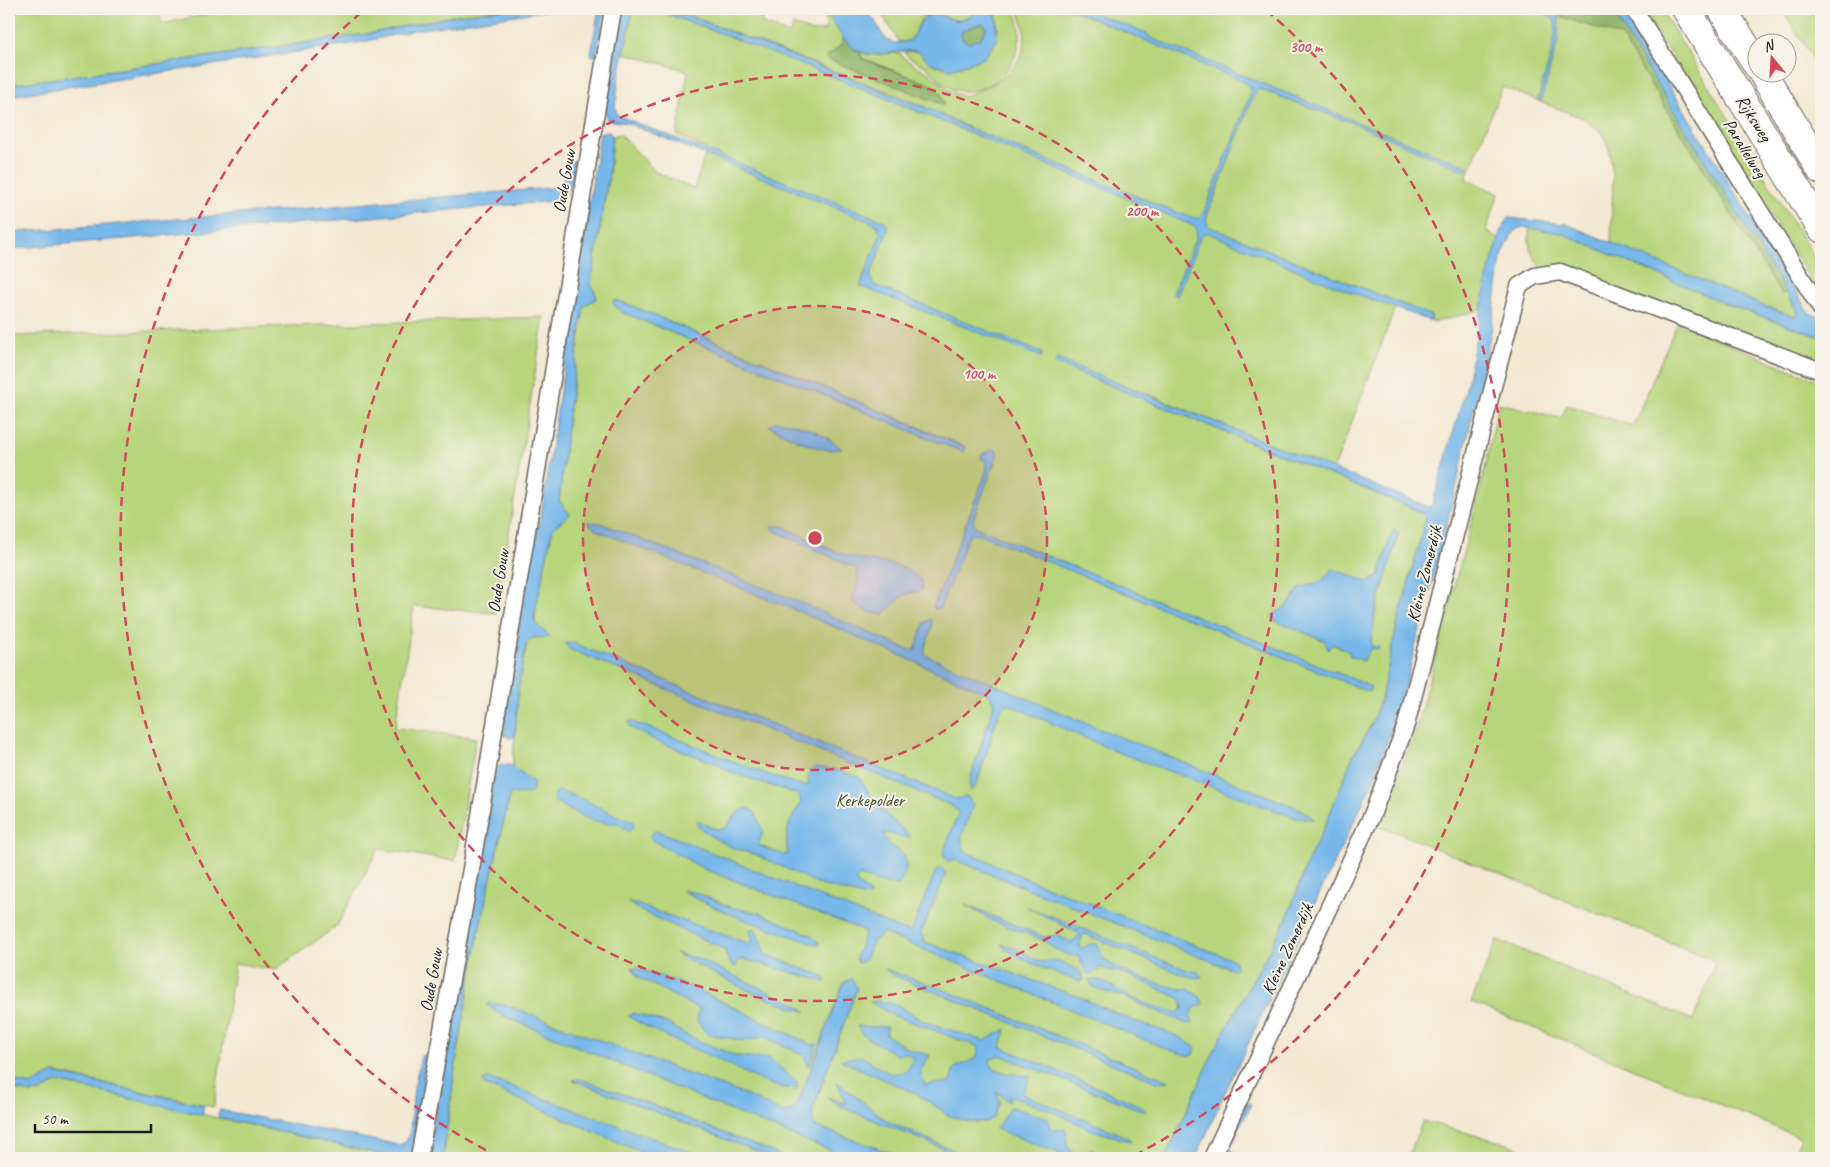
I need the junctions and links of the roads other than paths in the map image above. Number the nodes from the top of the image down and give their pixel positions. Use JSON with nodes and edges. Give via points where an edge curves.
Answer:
{"nodes":[{"id":1,"x":613,"y":9,"type":"edge"},
{"id":2,"x":1634,"y":9,"type":"edge"},
{"id":3,"x":1686,"y":9,"type":"edge"},
{"id":4,"x":1722,"y":9,"type":"edge"},
{"id":5,"x":1748,"y":50,"type":"edge"},
{"id":6,"x":1768,"y":82,"type":"edge"},
{"id":7,"x":1821,"y":170,"type":"edge"},
{"id":8,"x":1821,"y":228,"type":"edge"},
{"id":9,"x":1821,"y":309,"type":"edge"},
{"id":10,"x":1821,"y":371,"type":"edge"},
{"id":11,"x":420,"y":1158,"type":"edge"},
{"id":12,"x":1212,"y":1158,"type":"edge"}],
"edges":[{"from":1,"to":11,"type":"street","name":"Oude Gouw","via":[[478,828]]},
{"from":2,"to":9,"type":"street","name":"Parallelweg"},
{"from":3,"to":8,"type":"highway","name":"Rijksweg"},
{"from":4,"to":5,"type":"highway","name":"Rijksweg"},
{"from":6,"to":7,"type":"highway","name":"Rijksweg"},
{"from":10,"to":12,"type":"street","name":"Kleine Zomerdijk","via":[[1560,272],[1535,276],[1519,286],[1406,725],[1372,815]]}]}
